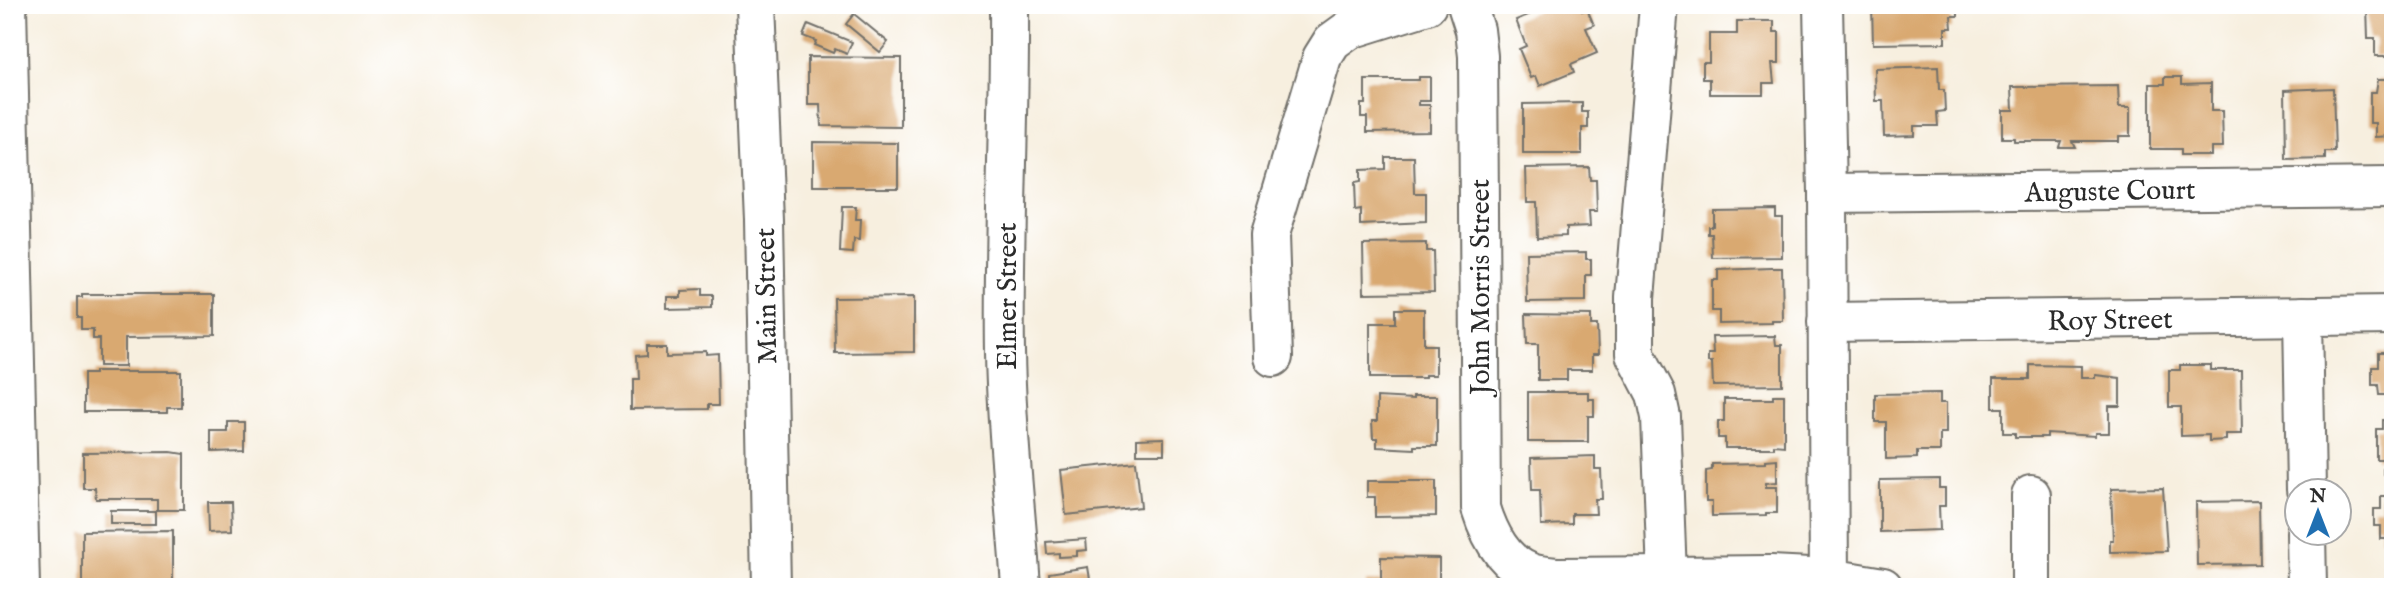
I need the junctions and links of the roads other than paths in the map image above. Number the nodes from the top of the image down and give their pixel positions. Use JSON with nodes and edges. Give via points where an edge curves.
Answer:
{"nodes":[{"id":1,"x":7,"y":5,"type":"edge"},
{"id":2,"x":755,"y":5,"type":"edge"},
{"id":3,"x":1009,"y":5,"type":"edge"},
{"id":4,"x":1427,"y":5,"type":"edge"},
{"id":5,"x":1467,"y":5,"type":"edge"},
{"id":6,"x":1659,"y":5,"type":"edge"},
{"id":7,"x":1823,"y":5,"type":"edge"},
{"id":8,"x":2393,"y":187,"type":"edge"},
{"id":9,"x":1827,"y":193,"type":"junction"},
{"id":10,"x":2393,"y":315,"type":"edge"},
{"id":11,"x":2303,"y":316,"type":"junction"},
{"id":12,"x":1827,"y":322,"type":"junction"},
{"id":13,"x":1273,"y":357,"type":"dead end"},
{"id":14,"x":2306,"y":476,"type":"edge"},
{"id":15,"x":2031,"y":495,"type":"dead end"},
{"id":16,"x":2306,"y":546,"type":"edge"},
{"id":17,"x":1667,"y":576,"type":"junction"},
{"id":18,"x":1829,"y":582,"type":"edge"},
{"id":19,"x":20,"y":587,"type":"edge"},
{"id":20,"x":771,"y":587,"type":"edge"},
{"id":21,"x":1021,"y":587,"type":"edge"},
{"id":22,"x":1883,"y":587,"type":"edge"},
{"id":23,"x":2031,"y":587,"type":"edge"},
{"id":24,"x":2307,"y":587,"type":"edge"}],
"edges":[{"from":1,"to":19,"type":"street"},
{"from":2,"to":20,"type":"street","name":"Main Street"},
{"from":3,"to":21,"type":"street","name":"Elmer Street","via":[[1005,355]]},
{"from":4,"to":13,"type":"street","via":[[1350,29],[1332,42],[1322,58],[1269,235]]},
{"from":5,"to":17,"type":"street","name":"John Morris Street","via":[[1478,55],[1481,508],[1486,526],[1512,562],[1531,573]]},
{"from":6,"to":17,"type":"street","via":[[1635,298],[1635,354],[1656,394],[1661,416]]},
{"from":7,"to":9,"type":"street"},
{"from":8,"to":9,"type":"street","name":"Auguste Court"},
{"from":9,"to":12,"type":"street"},
{"from":10,"to":11,"type":"street","name":"Roy Street"},
{"from":11,"to":12,"type":"street","name":"Roy Street"},
{"from":11,"to":14,"type":"street"},
{"from":12,"to":18,"type":"street"},
{"from":15,"to":23,"type":"street"},
{"from":16,"to":24,"type":"street"},
{"from":17,"to":18,"type":"street","via":[[1771,575]]},
{"from":18,"to":22,"type":"street"}]}
